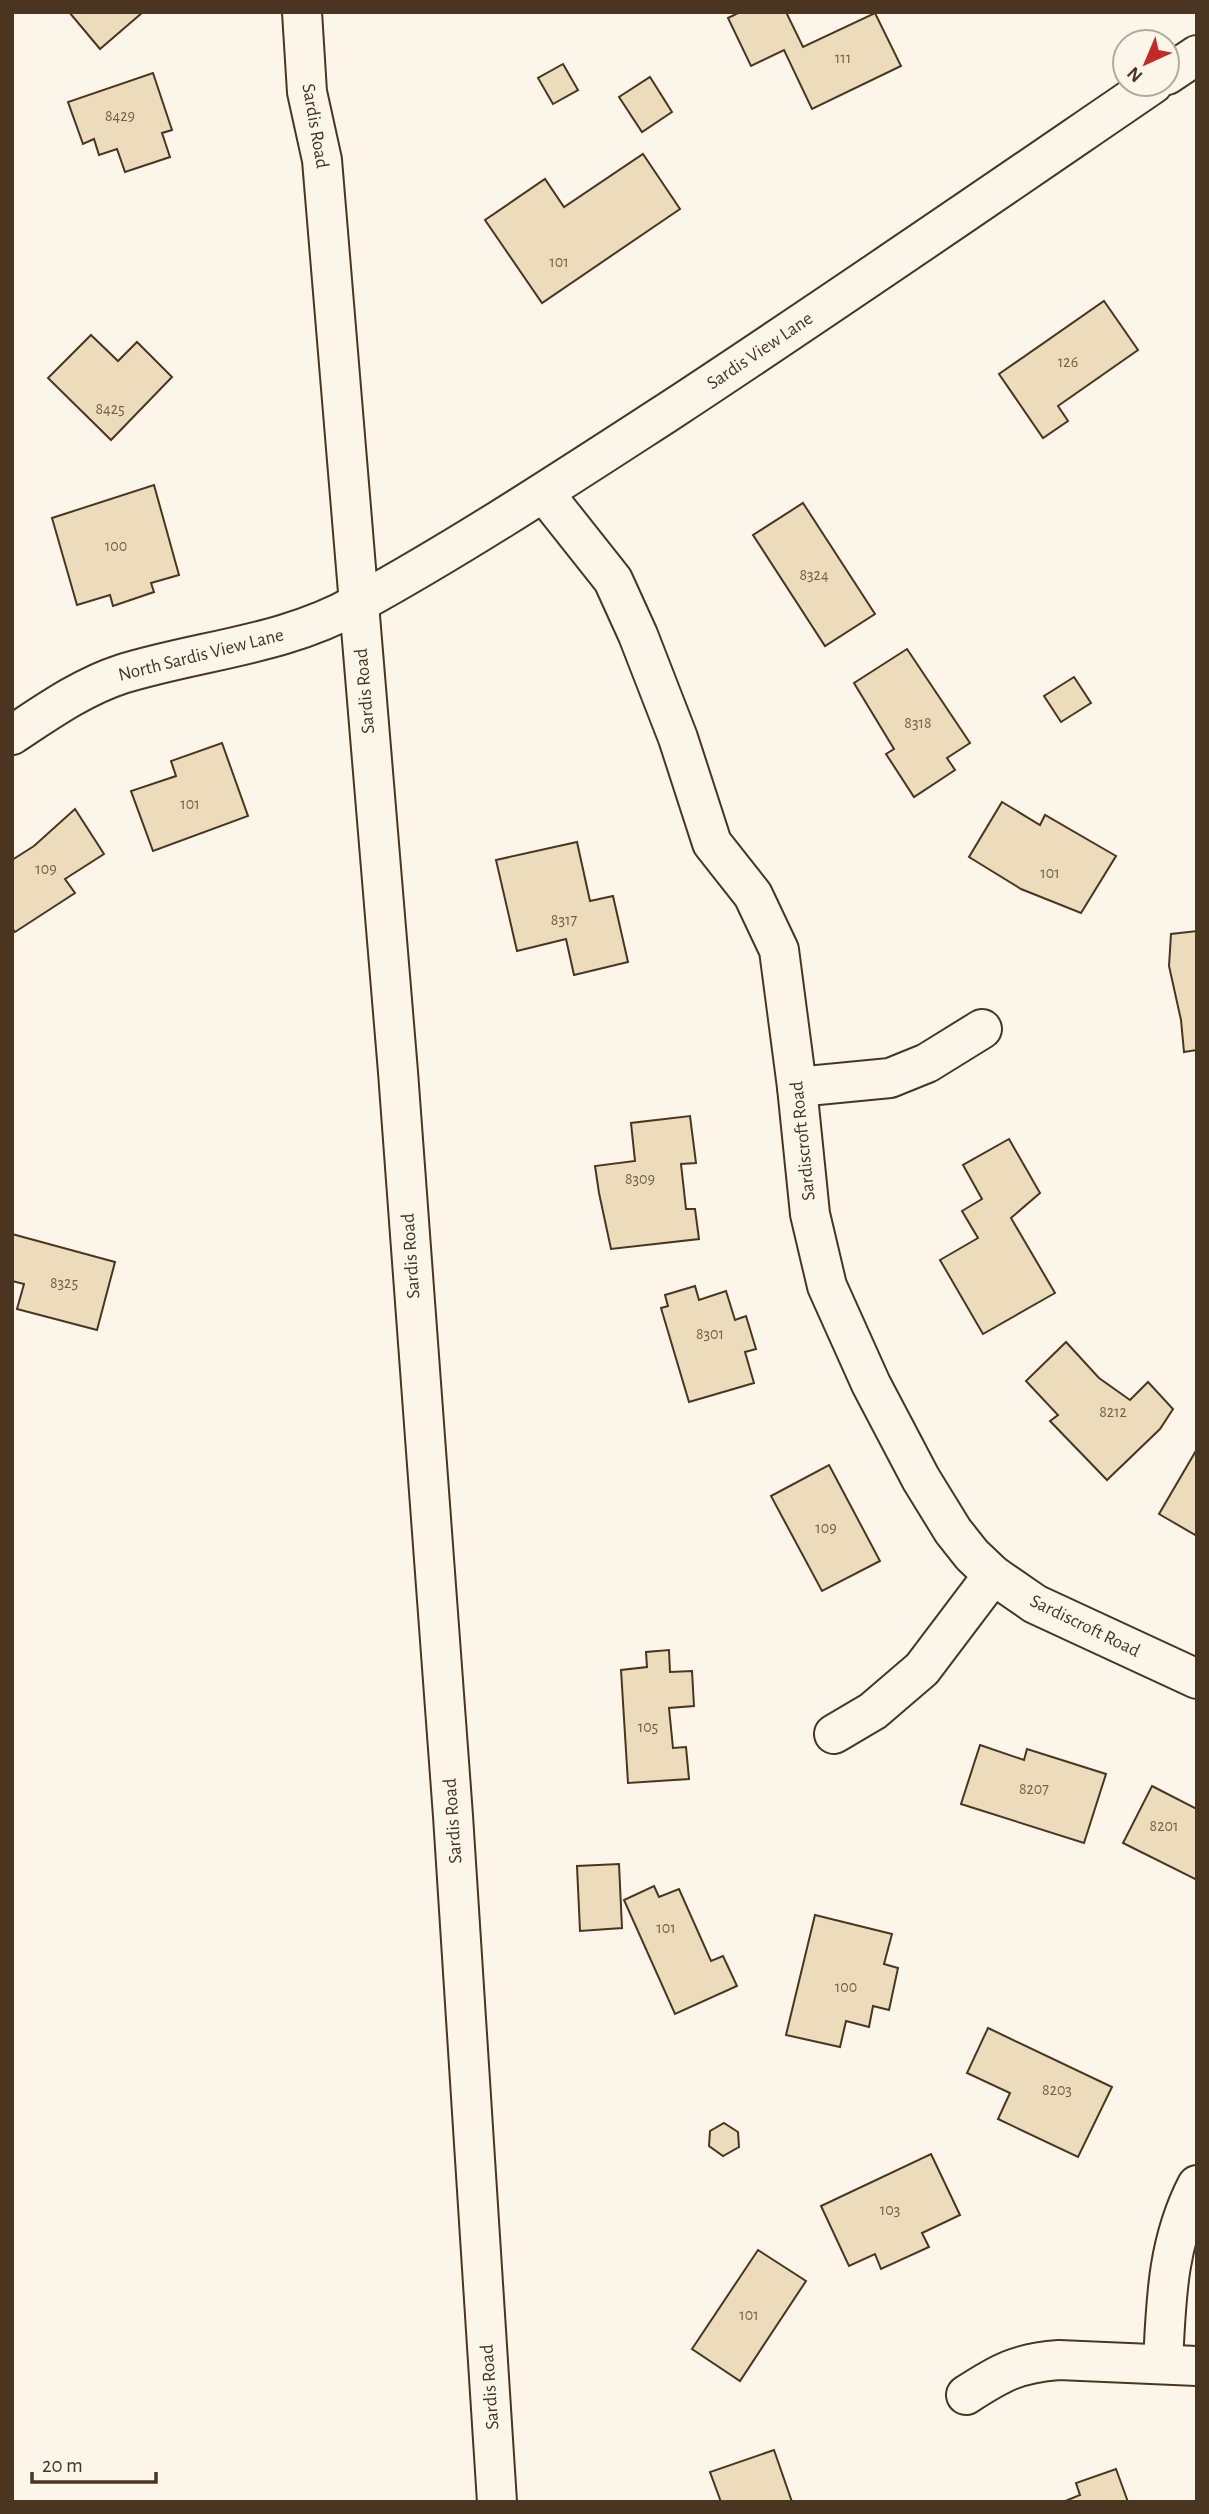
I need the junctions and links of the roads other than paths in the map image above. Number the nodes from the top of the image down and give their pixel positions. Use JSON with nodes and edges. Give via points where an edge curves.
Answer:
{"nodes":[{"id":1,"x":302,"y":12,"type":"edge"},
{"id":2,"x":1197,"y":55,"type":"edge"},
{"id":3,"x":1181,"y":66,"type":"edge"},
{"id":4,"x":1132,"y":98,"type":"edge"},
{"id":5,"x":544,"y":493,"type":"junction"},
{"id":6,"x":358,"y":604,"type":"junction"},
{"id":7,"x":12,"y":735,"type":"edge"},
{"id":8,"x":982,"y":1029,"type":"dead end"},
{"id":9,"x":797,"y":1087,"type":"junction"},
{"id":10,"x":993,"y":1575,"type":"junction"},
{"id":11,"x":1197,"y":1679,"type":"edge"},
{"id":12,"x":834,"y":1734,"type":"dead end"},
{"id":13,"x":1197,"y":2185,"type":"edge"},
{"id":14,"x":1180,"y":2365,"type":"edge"},
{"id":15,"x":966,"y":2395,"type":"dead end"},
{"id":16,"x":497,"y":2502,"type":"edge"}],
"edges":[{"from":1,"to":6,"type":"street","name":"Sardis Road","via":[[307,92],[322,160]]},
{"from":2,"to":3,"type":"street"},
{"from":4,"to":5,"type":"street","name":"Sardis View Lane"},
{"from":5,"to":6,"type":"street","name":"Sardis View Lane"},
{"from":5,"to":9,"type":"street","name":"Sardiscroft Road","via":[[612,580],[678,738],[712,843],[753,895],[779,950]]},
{"from":6,"to":7,"type":"street","name":"North Sardis View Lane","via":[[324,622],[267,640],[119,675],[76,694]]},
{"from":6,"to":16,"type":"street","name":"Sardis Road","via":[[449,1761]]},
{"from":8,"to":9,"type":"street","via":[[927,1063],[890,1078]]},
{"from":9,"to":10,"type":"street","name":"Sardiscroft Road","via":[[810,1214],[827,1286],[921,1479],[953,1531]]},
{"from":10,"to":11,"type":"street","name":"Sardiscroft Road","via":[[1035,1604]]},
{"from":10,"to":12,"type":"street","via":[[922,1669],[873,1711]]},
{"from":13,"to":14,"type":"street","via":[[1174,2245],[1167,2284]]},
{"from":14,"to":15,"type":"street","via":[[1039,2362],[1001,2372]]}]}
